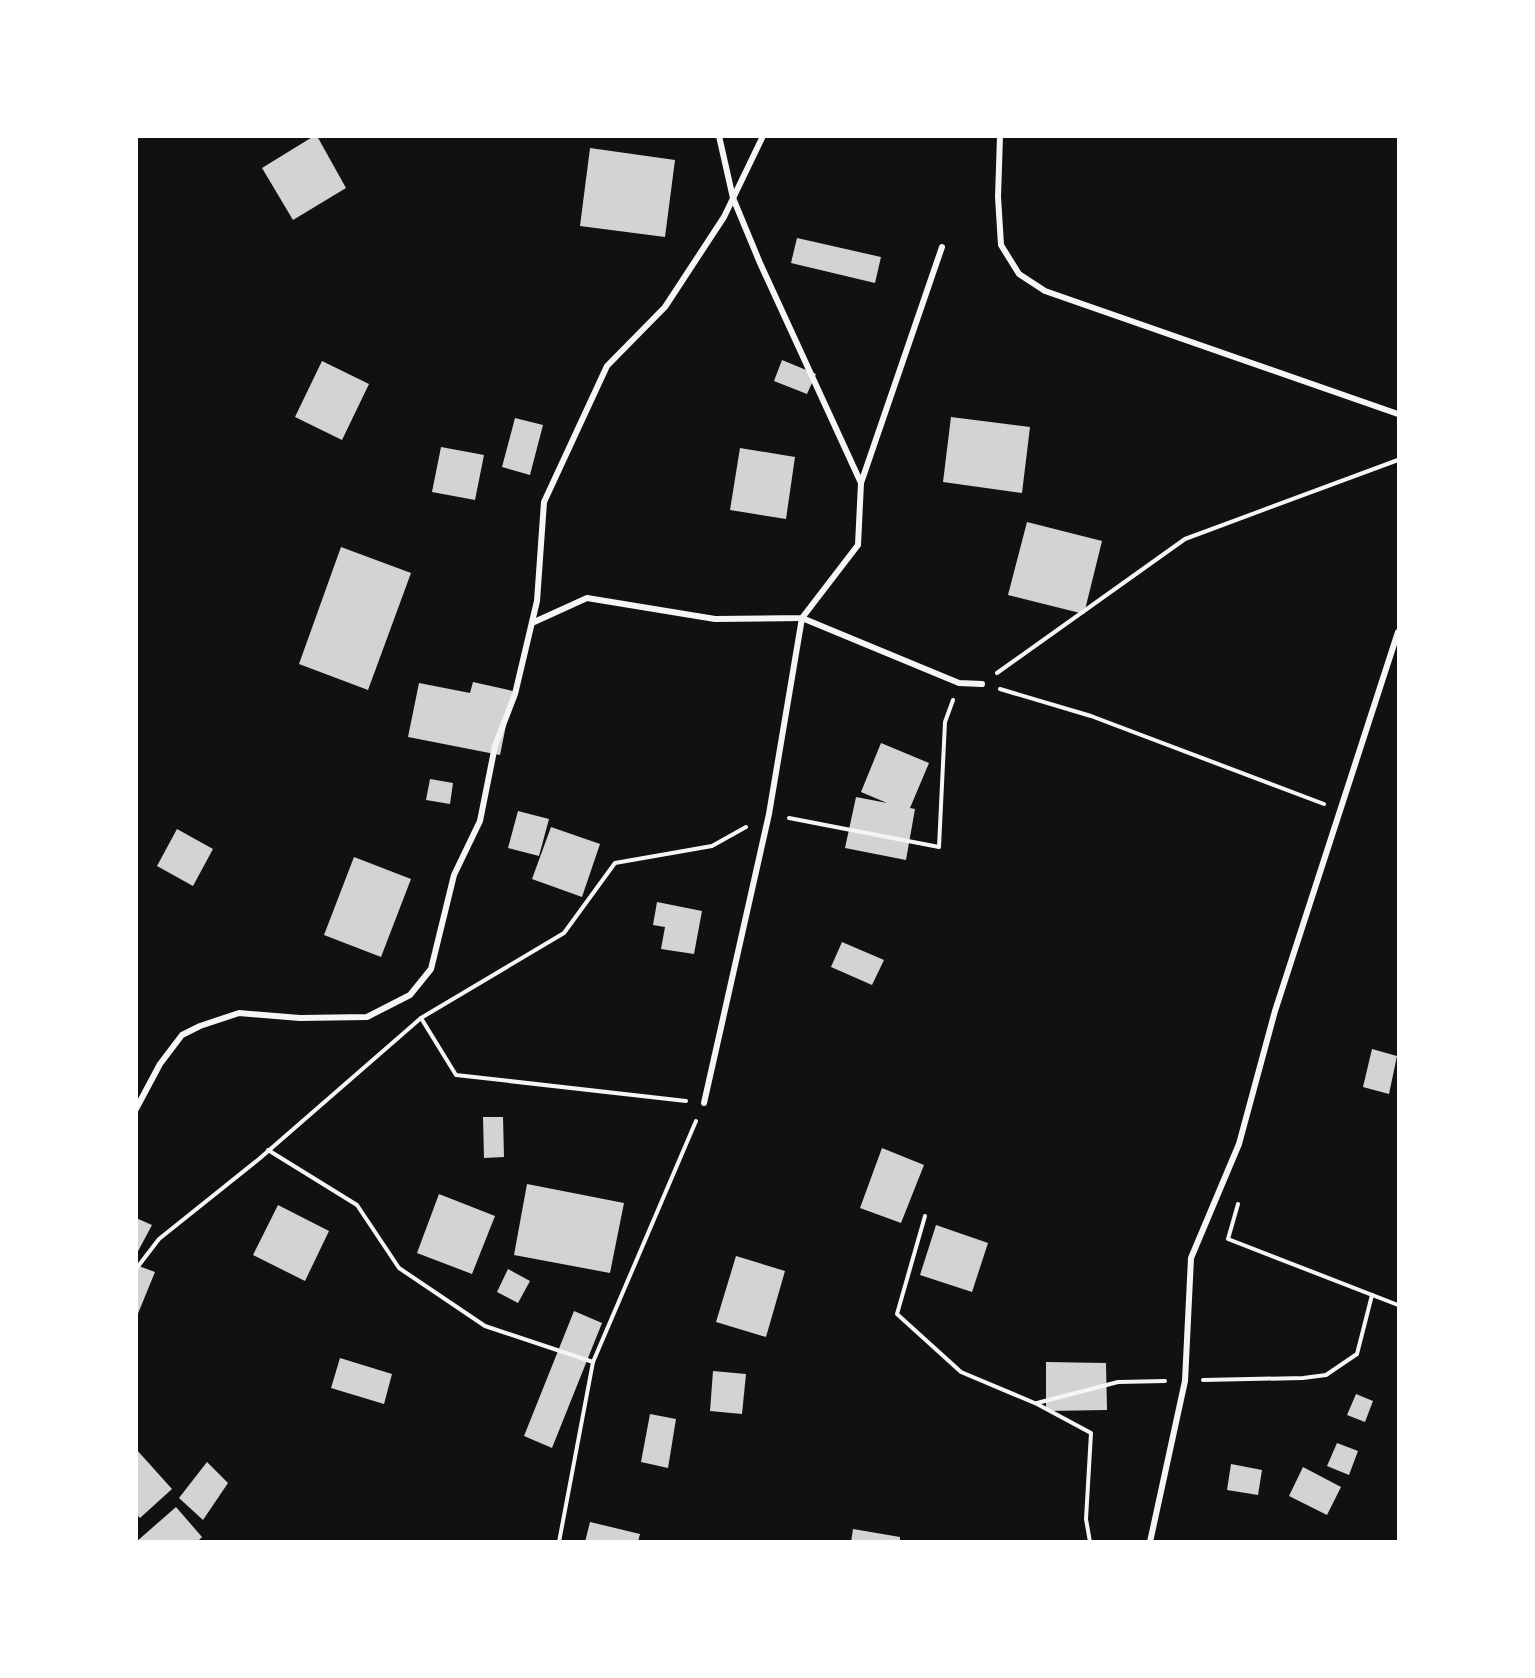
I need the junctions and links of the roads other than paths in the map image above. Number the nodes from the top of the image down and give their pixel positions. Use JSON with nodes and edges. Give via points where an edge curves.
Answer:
{"nodes":[{"id":1,"x":719,"y":136,"type":"edge"},
{"id":2,"x":763,"y":136,"type":"edge"},
{"id":3,"x":1000,"y":136,"type":"edge"},
{"id":4,"x":733,"y":198,"type":"junction"},
{"id":5,"x":942,"y":247,"type":"dead end"},
{"id":6,"x":1398,"y":414,"type":"edge"},
{"id":7,"x":861,"y":483,"type":"junction"},
{"id":8,"x":802,"y":618,"type":"junction"},
{"id":9,"x":532,"y":623,"type":"junction"},
{"id":10,"x":1398,"y":632,"type":"edge"},
{"id":11,"x":982,"y":684,"type":"road end"},
{"id":12,"x":704,"y":1103,"type":"road end"},
{"id":13,"x":136,"y":1109,"type":"edge"},
{"id":14,"x":1150,"y":1542,"type":"edge"}],
"edges":[{"from":1,"to":4,"type":"street"},
{"from":2,"to":4,"type":"street"},
{"from":3,"to":6,"type":"street","via":[[998,197],[1002,245],[1019,274],[1045,291]]},
{"from":4,"to":7,"type":"street"},
{"from":4,"to":9,"type":"street","via":[[665,307],[607,366],[544,502]]},
{"from":5,"to":7,"type":"street"},
{"from":7,"to":8,"type":"street","via":[[858,545]]},
{"from":8,"to":9,"type":"street","via":[[715,619],[587,598]]},
{"from":8,"to":11,"type":"street","via":[[959,682]]},
{"from":8,"to":12,"type":"street","via":[[769,814]]},
{"from":9,"to":13,"type":"street","via":[[515,694],[495,746],[480,821],[454,875],[431,969],[410,995],[367,1017],[300,1018],[239,1013],[200,1026],[182,1035],[160,1064]]},
{"from":10,"to":14,"type":"street","via":[[1275,1011],[1239,1144],[1191,1258],[1185,1381]]}]}
